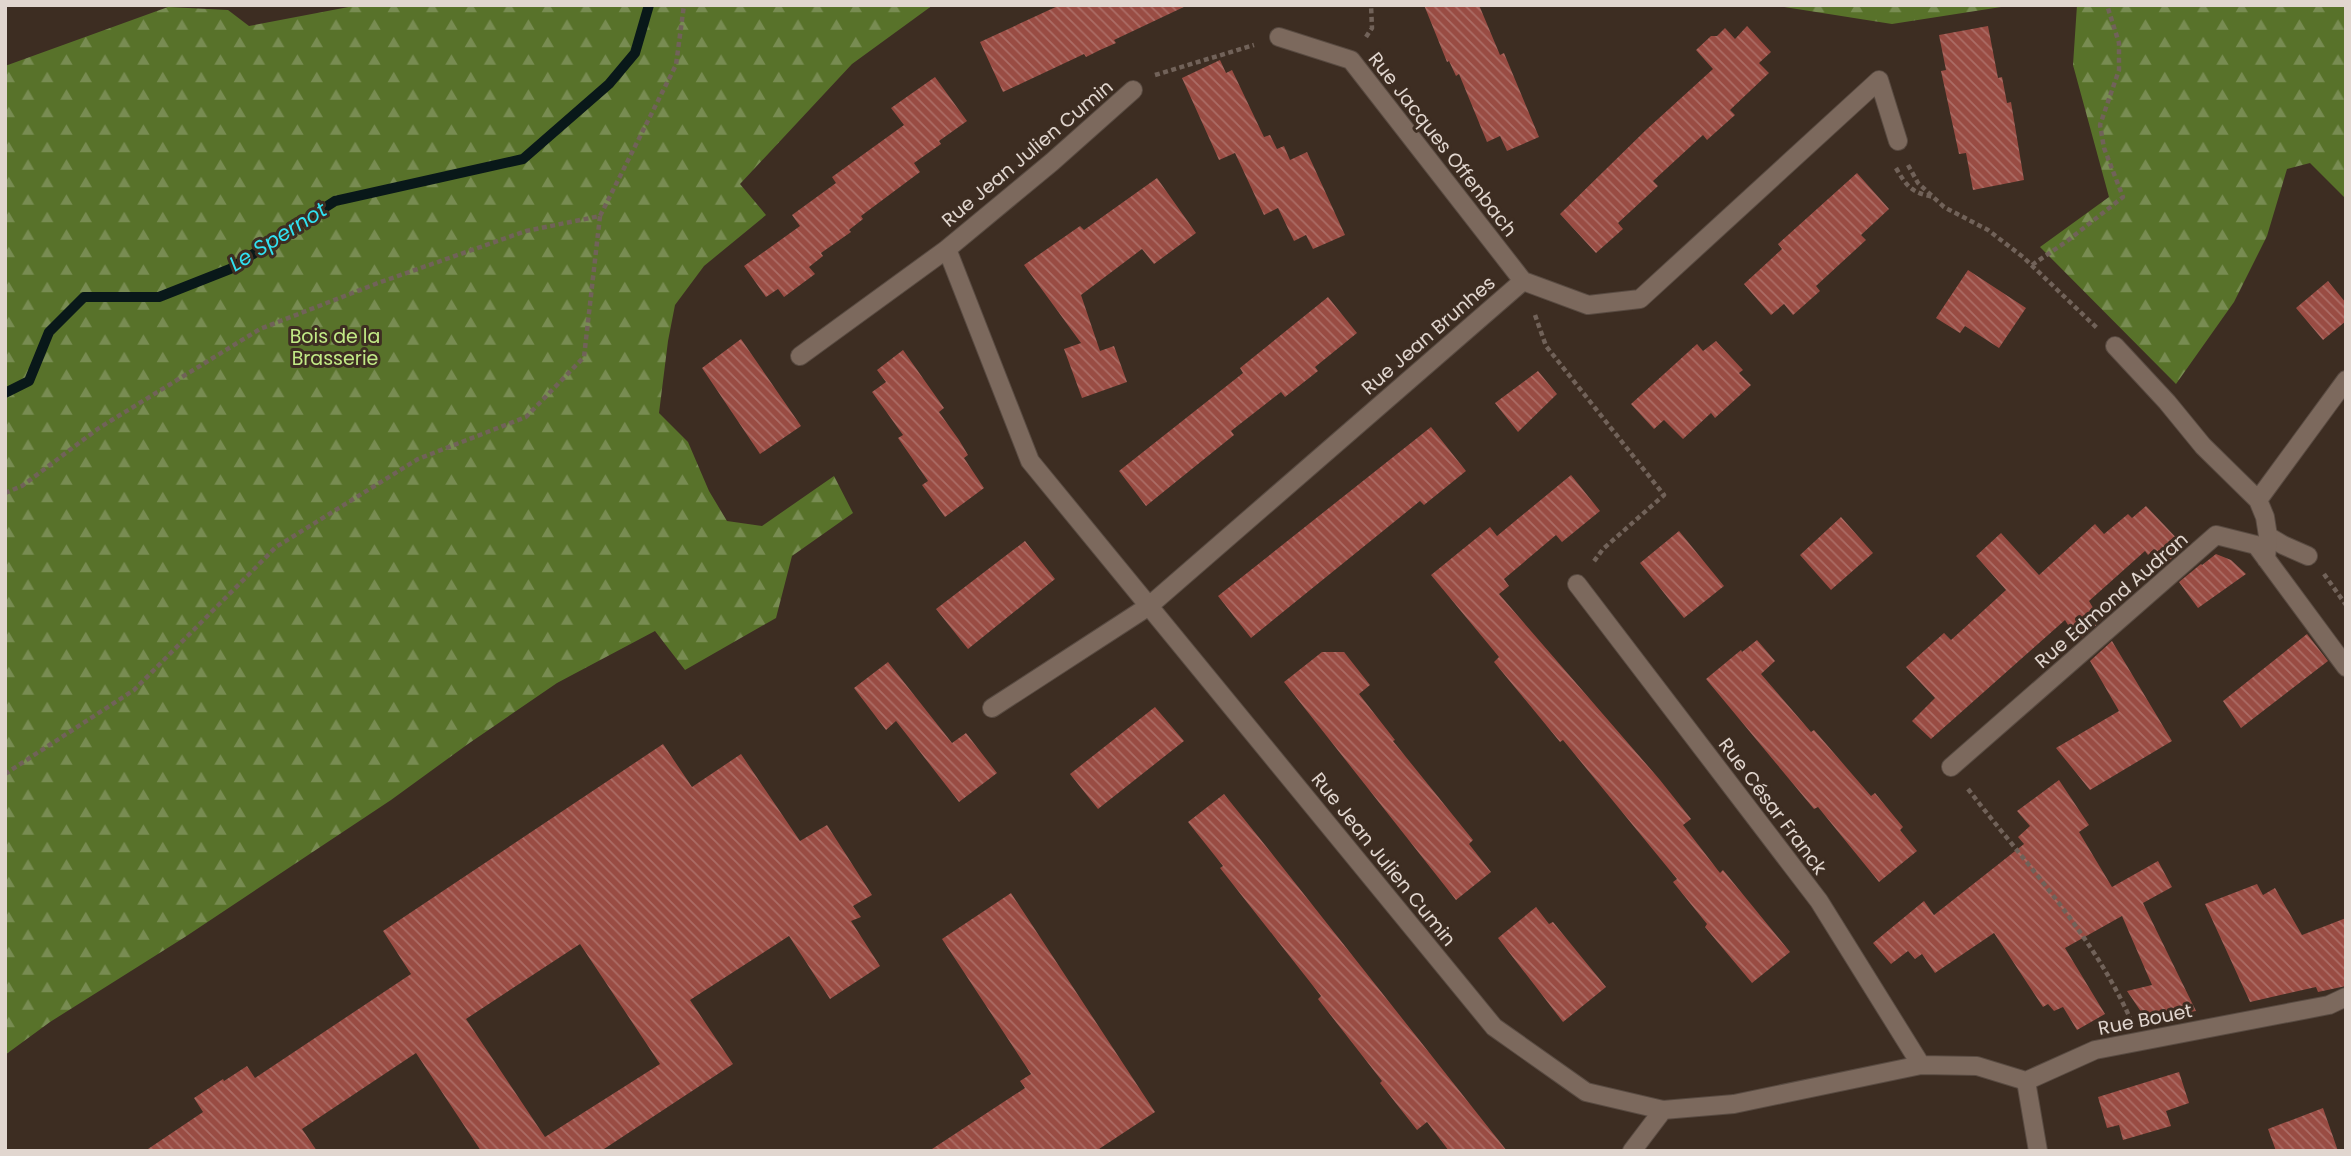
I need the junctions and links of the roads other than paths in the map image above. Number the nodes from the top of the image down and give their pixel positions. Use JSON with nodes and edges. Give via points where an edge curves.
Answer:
{"nodes":[{"id":1,"x":1279,"y":37,"type":"road end"},
{"id":2,"x":1133,"y":90,"type":"road end"},
{"id":3,"x":1898,"y":150,"type":"road end"},
{"id":4,"x":947,"y":248,"type":"junction"},
{"id":5,"x":1523,"y":281,"type":"junction"},
{"id":6,"x":2115,"y":346,"type":"road end"},
{"id":7,"x":800,"y":356,"type":"dead end"},
{"id":8,"x":2346,"y":380,"type":"edge"},
{"id":9,"x":2258,"y":500,"type":"junction"},
{"id":10,"x":2268,"y":536,"type":"junction"},
{"id":11,"x":2308,"y":556,"type":"road end"},
{"id":12,"x":2266,"y":559,"type":"junction"},
{"id":13,"x":1577,"y":584,"type":"road end"},
{"id":14,"x":1149,"y":606,"type":"junction"},
{"id":15,"x":2346,"y":667,"type":"edge"},
{"id":16,"x":992,"y":708,"type":"dead end"},
{"id":17,"x":1951,"y":768,"type":"road end"},
{"id":18,"x":2346,"y":997,"type":"edge"},
{"id":19,"x":1921,"y":1065,"type":"junction"},
{"id":20,"x":2026,"y":1082,"type":"junction"},
{"id":21,"x":1663,"y":1110,"type":"junction"},
{"id":22,"x":1632,"y":1151,"type":"edge"},
{"id":23,"x":2038,"y":1151,"type":"edge"}],
"edges":[{"from":1,"to":5,"type":"street","name":"Rue Jacques Offenbach","via":[[1351,60]]},
{"from":2,"to":4,"type":"street","name":"Rue Jean Julien Cumin"},
{"from":3,"to":5,"type":"street","name":"Rue Jean Brunhes","via":[[1879,80],[1640,299],[1588,305]]},
{"from":4,"to":7,"type":"street","name":"Rue Jean Julien Cumin"},
{"from":4,"to":14,"type":"street","name":"Rue Jean Julien Cumin","via":[[1030,461]]},
{"from":5,"to":14,"type":"street","name":"Rue Jean Brunhes"},
{"from":6,"to":9,"type":"street","via":[[2203,446]]},
{"from":8,"to":9,"type":"street"},
{"from":9,"to":10,"type":"street"},
{"from":10,"to":11,"type":"street"},
{"from":10,"to":12,"type":"street"},
{"from":12,"to":15,"type":"street","name":"Rue Edmond Audran"},
{"from":12,"to":17,"type":"street","name":"Rue Edmond Audran","via":[[2256,545],[2216,535]]},
{"from":13,"to":19,"type":"street","name":"Rue César Franck","via":[[1819,901]]},
{"from":14,"to":16,"type":"street","name":"Rue Jean Brunhes"},
{"from":14,"to":21,"type":"street","name":"Rue Jean Julien Cumin","via":[[1494,1027],[1586,1092]]},
{"from":18,"to":20,"type":"street","name":"Rue Bouet","via":[[2329,1005],[2095,1050]]},
{"from":19,"to":20,"type":"street","name":"Rue Jean Julien Cumin","via":[[1977,1066]]},
{"from":19,"to":21,"type":"street","name":"Rue Jean Julien Cumin","via":[[1734,1104]]},
{"from":20,"to":23,"type":"street"},
{"from":21,"to":22,"type":"street"}]}
